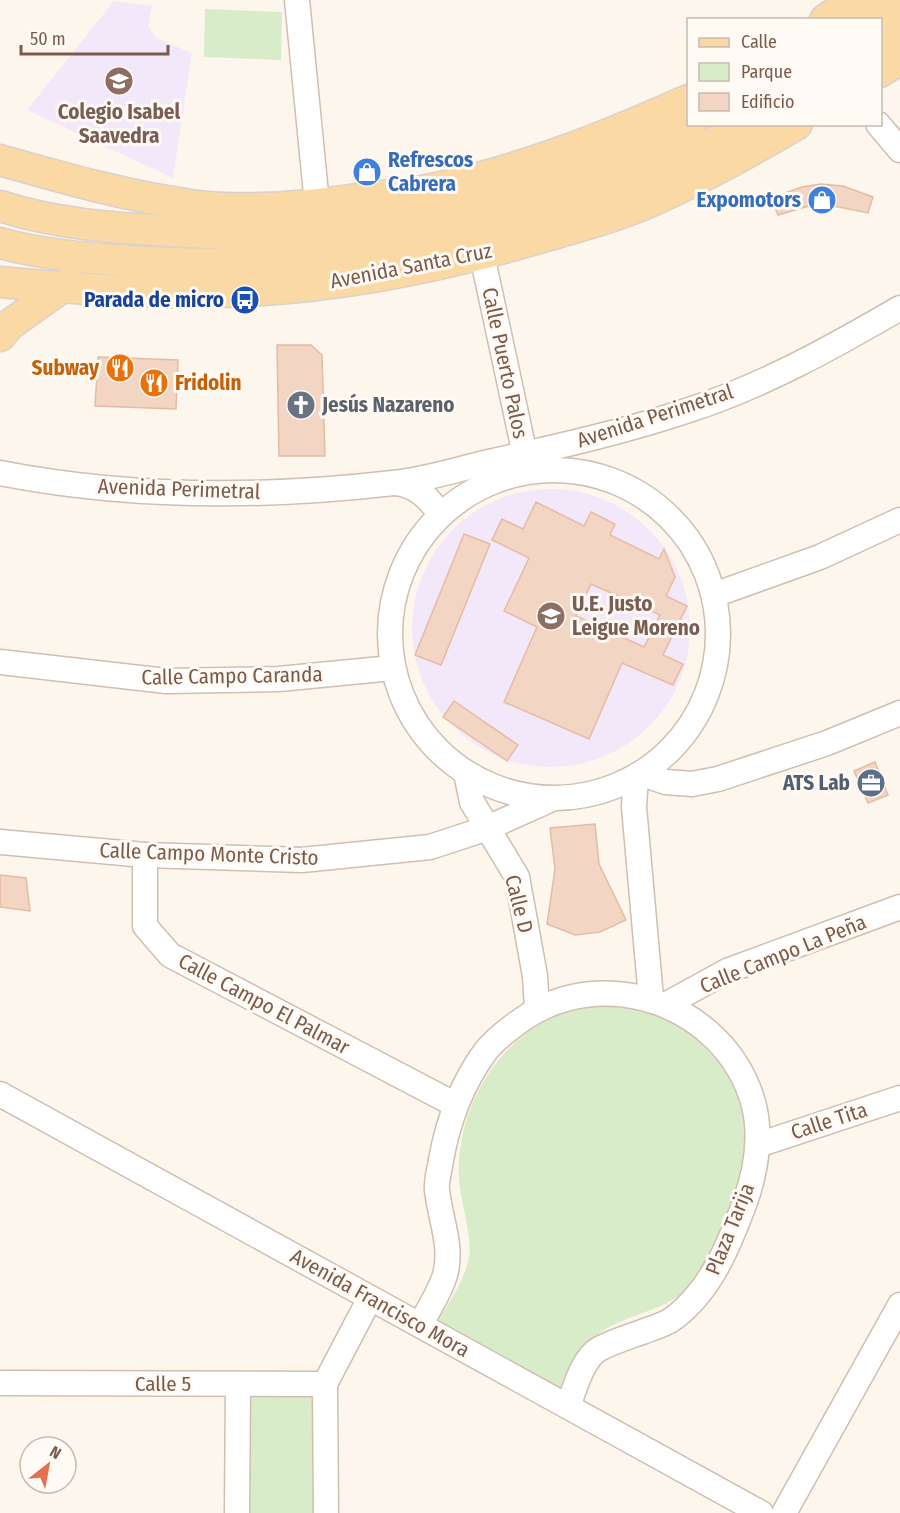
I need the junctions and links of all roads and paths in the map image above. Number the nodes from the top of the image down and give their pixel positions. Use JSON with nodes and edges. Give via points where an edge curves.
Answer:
{"nodes":[{"id":1,"x":297,"y":0,"type":"edge"},
{"id":2,"x":853,"y":0,"type":"edge"},
{"id":3,"x":893,"y":0,"type":"edge"},
{"id":4,"x":828,"y":18,"type":"edge"},
{"id":5,"x":870,"y":18,"type":"edge"},
{"id":6,"x":900,"y":27,"type":"edge"},
{"id":7,"x":882,"y":40,"type":"edge"},
{"id":8,"x":900,"y":59,"type":"edge"},
{"id":9,"x":882,"y":71,"type":"edge"},
{"id":10,"x":687,"y":100,"type":"edge"},
{"id":11,"x":687,"y":125,"type":"edge"},
{"id":12,"x":746,"y":126,"type":"edge"},
{"id":13,"x":794,"y":126,"type":"edge"},
{"id":14,"x":880,"y":126,"type":"edge"},
{"id":15,"x":900,"y":150,"type":"edge"},
{"id":16,"x":0,"y":160,"type":"edge"},
{"id":17,"x":317,"y":204,"type":"junction"},
{"id":18,"x":0,"y":207,"type":"edge"},
{"id":19,"x":0,"y":243,"type":"edge"},
{"id":20,"x":482,"y":255,"type":"junction"},
{"id":21,"x":110,"y":261,"type":"junction"},
{"id":22,"x":0,"y":282,"type":"edge"},
{"id":23,"x":60,"y":288,"type":"junction"},
{"id":24,"x":0,"y":295,"type":"edge"},
{"id":25,"x":900,"y":308,"type":"edge"},
{"id":26,"x":0,"y":315,"type":"edge"},
{"id":27,"x":0,"y":336,"type":"edge"},
{"id":28,"x":527,"y":463,"type":"junction"},
{"id":29,"x":0,"y":473,"type":"edge"},
{"id":30,"x":395,"y":483,"type":"junction"},
{"id":31,"x":440,"y":514,"type":"junction"},
{"id":32,"x":900,"y":520,"type":"edge"},
{"id":33,"x":714,"y":595,"type":"junction"},
{"id":34,"x":0,"y":662,"type":"edge"},
{"id":35,"x":392,"y":668,"type":"junction"},
{"id":36,"x":900,"y":713,"type":"edge"},
{"id":37,"x":679,"y":742,"type":"junction"},
{"id":38,"x":466,"y":773,"type":"junction"},
{"id":39,"x":639,"y":775,"type":"junction"},
{"id":40,"x":718,"y":779,"type":"junction"},
{"id":41,"x":552,"y":799,"type":"junction"},
{"id":42,"x":485,"y":829,"type":"junction"},
{"id":43,"x":0,"y":842,"type":"edge"},
{"id":44,"x":145,"y":855,"type":"junction"},
{"id":45,"x":900,"y":907,"type":"edge"},
{"id":46,"x":659,"y":1001,"type":"junction"},
{"id":47,"x":537,"y":1009,"type":"junction"},
{"id":48,"x":0,"y":1094,"type":"edge"},
{"id":49,"x":900,"y":1098,"type":"edge"},
{"id":50,"x":454,"y":1104,"type":"junction"},
{"id":51,"x":758,"y":1145,"type":"junction"},
{"id":52,"x":370,"y":1298,"type":"junction"},
{"id":53,"x":900,"y":1305,"type":"edge"},
{"id":54,"x":420,"y":1325,"type":"junction"},
{"id":55,"x":0,"y":1383,"type":"edge"},
{"id":56,"x":238,"y":1384,"type":"junction"},
{"id":57,"x":325,"y":1384,"type":"junction"},
{"id":58,"x":568,"y":1406,"type":"junction"},
{"id":59,"x":237,"y":1513,"type":"edge"},
{"id":60,"x":326,"y":1513,"type":"edge"},
{"id":61,"x":761,"y":1513,"type":"edge"},
{"id":62,"x":784,"y":1513,"type":"edge"}],
"edges":[{"from":1,"to":17,"type":"street"},
{"from":2,"to":4,"type":"main road"},
{"from":3,"to":5,"type":"main road"},
{"from":6,"to":7,"type":"main road"},
{"from":8,"to":9,"type":"main road"},
{"from":10,"to":17,"type":"main road","via":[[575,148],[502,172],[430,190]]},
{"from":11,"to":18,"type":"main road","via":[[534,188],[463,208],[311,233],[137,229],[78,224]]},
{"from":12,"to":21,"type":"main road","name":"Avenida Santa Cruz","via":[[638,178],[559,207],[413,247],[308,260],[211,265]]},
{"from":13,"to":20,"type":"main road","name":"Avenida Santa Cruz","via":[[650,201]]},
{"from":14,"to":15,"type":"street"},
{"from":16,"to":17,"type":"main road","via":[[105,189],[191,205],[247,209]]},
{"from":19,"to":21,"type":"main road","name":"Avenida Santa Cruz"},
{"from":20,"to":23,"type":"main road","name":"Avenida Santa Cruz","via":[[371,278],[220,292]]},
{"from":20,"to":28,"type":"street","name":"Calle Puerto Palos"},
{"from":21,"to":23,"type":"main road"},
{"from":22,"to":23,"type":"main road","name":"Avenida Santa Cruz"},
{"from":23,"to":27,"type":"main road"},
{"from":24,"to":26,"type":"street","via":[[24,297]]},
{"from":25,"to":28,"type":"street","name":"Avenida Perimetral","via":[[769,377],[690,410]]},
{"from":28,"to":30,"type":"street","name":"Avenida Perimetral"},
{"from":28,"to":31,"type":"street","via":[[481,486]]},
{"from":28,"to":33,"type":"street","via":[[578,471],[624,486],[665,513],[695,551]]},
{"from":29,"to":30,"type":"street","name":"Avenida Perimetral","via":[[82,485],[187,493],[291,492]]},
{"from":30,"to":31,"type":"street","name":"Avenida Perimetral","via":[[421,492]]},
{"from":31,"to":35,"type":"street","via":[[413,546],[396,585],[388,626]]},
{"from":32,"to":33,"type":"street","via":[[820,557]]},
{"from":33,"to":37,"type":"street","via":[[718,648],[706,698]]},
{"from":34,"to":35,"type":"street","name":"Calle Campo Caranda","via":[[166,681],[279,679]]},
{"from":35,"to":38,"type":"street","via":[[418,728]]},
{"from":36,"to":40,"type":"street","via":[[827,743]]},
{"from":37,"to":39,"type":"street"},
{"from":37,"to":40,"type":"street","via":[[678,753],[687,767]]},
{"from":38,"to":41,"type":"street","via":[[507,792]]},
{"from":38,"to":42,"type":"street","name":"Calle D","via":[[472,802]]},
{"from":39,"to":40,"type":"street","via":[[692,784]]},
{"from":39,"to":41,"type":"street","via":[[596,794]]},
{"from":39,"to":46,"type":"street","via":[[634,807]]},
{"from":41,"to":42,"type":"street","name":"Calle Campo Monte Cristo"},
{"from":42,"to":44,"type":"street","name":"Calle Campo Monte Cristo","via":[[430,847],[302,860]]},
{"from":42,"to":47,"type":"street","name":"Calle D","via":[[517,877]]},
{"from":43,"to":44,"type":"street","name":"Calle Campo Monte Cristo"},
{"from":44,"to":50,"type":"street","name":"Calle Campo El Palmar","via":[[145,927],[170,955]]},
{"from":45,"to":46,"type":"street","name":"Calle Campo La Peña","via":[[727,971]]},
{"from":46,"to":47,"type":"street","name":"Plaza Tarija","via":[[617,992],[570,996]]},
{"from":46,"to":51,"type":"street","name":"Plaza Tarija","via":[[707,1029],[735,1063],[753,1102]]},
{"from":47,"to":50,"type":"street","name":"Plaza Tarija","via":[[485,1052]]},
{"from":48,"to":52,"type":"street","name":"Avenida Francisco Mora"},
{"from":49,"to":51,"type":"street","name":"Calle Tita"},
{"from":50,"to":54,"type":"street","name":"Plaza Tarija","via":[[436,1187],[448,1247],[445,1276]]},
{"from":51,"to":58,"type":"street","name":"Plaza Tarija","via":[[745,1201],[710,1281],[671,1320],[597,1350],[587,1362]]},
{"from":52,"to":54,"type":"street","name":"Avenida Francisco Mora"},
{"from":52,"to":57,"type":"street"},
{"from":53,"to":62,"type":"street"},
{"from":54,"to":58,"type":"street","name":"Avenida Francisco Mora"},
{"from":55,"to":56,"type":"street","name":"Calle 5"},
{"from":56,"to":57,"type":"street","name":"Calle 5"},
{"from":56,"to":59,"type":"street"},
{"from":57,"to":60,"type":"street"},
{"from":58,"to":61,"type":"street","name":"Avenida Francisco Mora"}]}
